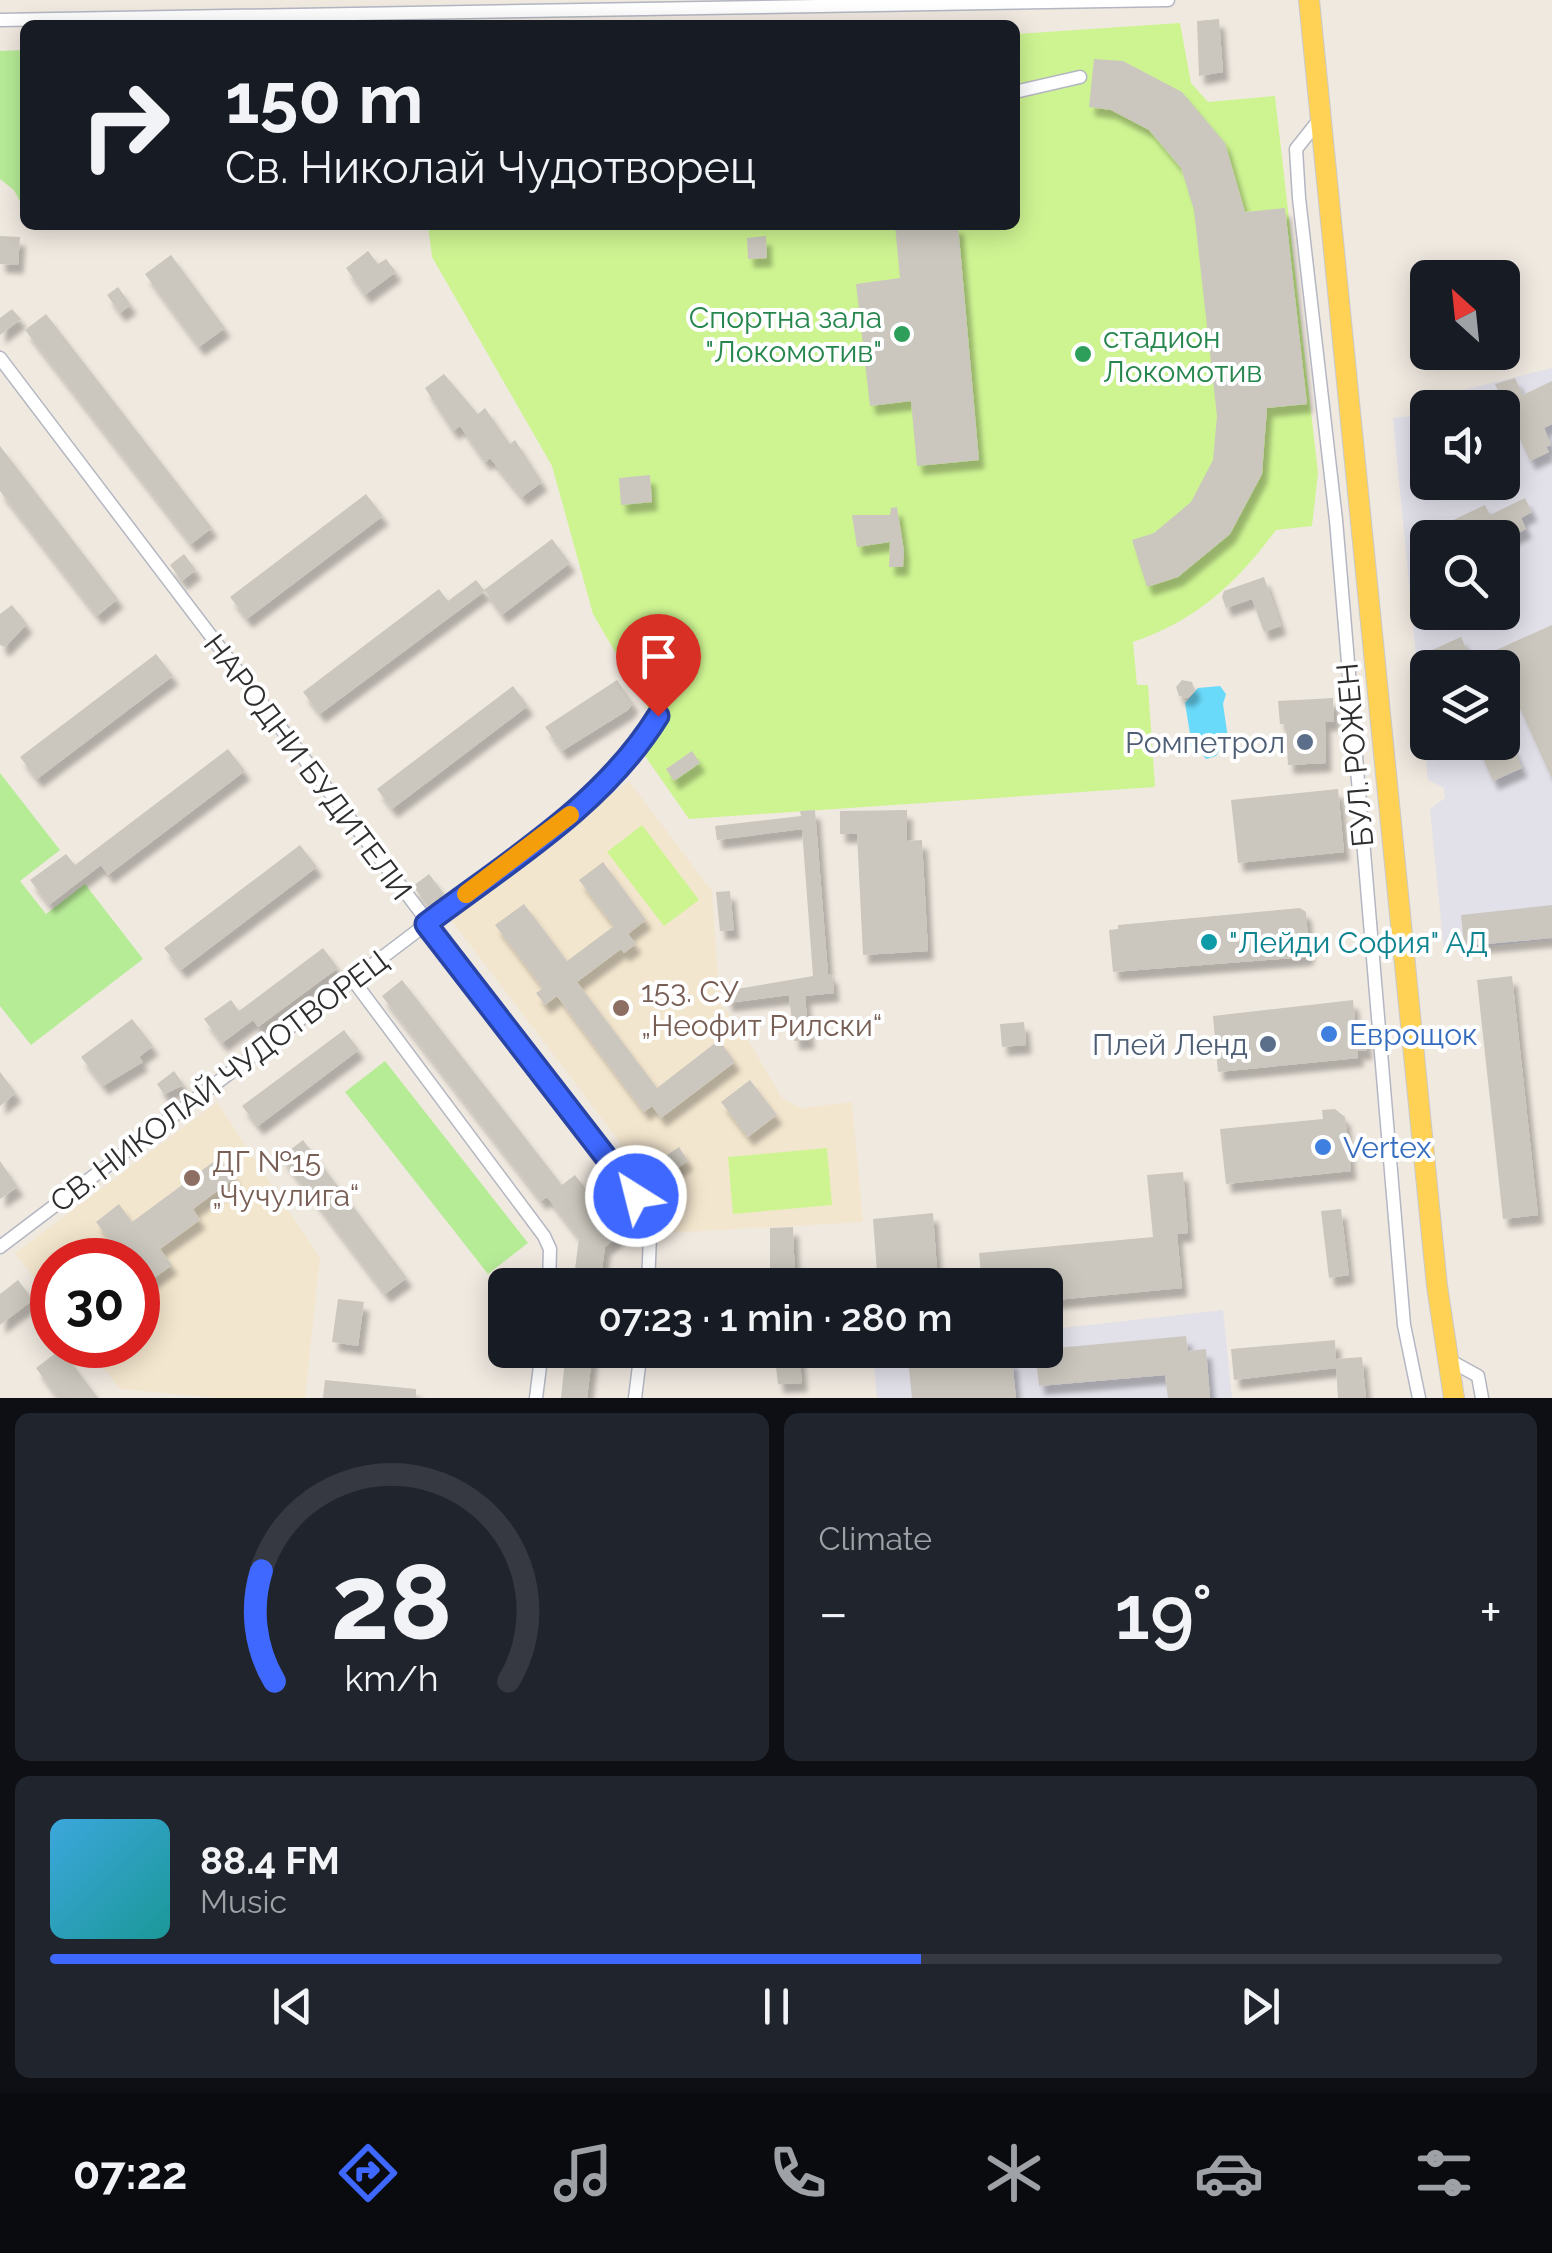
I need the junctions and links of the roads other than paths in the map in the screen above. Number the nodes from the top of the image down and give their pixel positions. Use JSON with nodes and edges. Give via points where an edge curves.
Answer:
{"nodes":[{"id":1,"x":1168,"y":0,"type":"edge"},
{"id":2,"x":1310,"y":0,"type":"edge"},
{"id":3,"x":0,"y":20,"type":"edge"},
{"id":4,"x":1080,"y":77,"type":"dead end"},
{"id":5,"x":1020,"y":91,"type":"edge"},
{"id":6,"x":1319,"y":120,"type":"junction"},
{"id":7,"x":0,"y":358,"type":"edge"},
{"id":8,"x":658,"y":716,"type":"dead end"},
{"id":9,"x":426,"y":924,"type":"junction"},
{"id":10,"x":353,"y":980,"type":"junction"},
{"id":11,"x":0,"y":1247,"type":"edge"},
{"id":12,"x":549,"y":1268,"type":"edge"},
{"id":13,"x":649,"y":1268,"type":"edge"},
{"id":14,"x":1447,"y":1358,"type":"junction"},
{"id":15,"x":540,"y":1368,"type":"edge"},
{"id":16,"x":638,"y":1368,"type":"edge"},
{"id":17,"x":536,"y":1398,"type":"edge"},
{"id":18,"x":634,"y":1398,"type":"edge"},
{"id":19,"x":1419,"y":1398,"type":"edge"},
{"id":20,"x":1454,"y":1398,"type":"edge"},
{"id":21,"x":1482,"y":1398,"type":"edge"}],
"edges":[{"from":1,"to":3,"type":"street"},
{"from":2,"to":6,"type":"main road","name":"БУЛ. РОЖЕН"},
{"from":4,"to":5,"type":"street"},
{"from":6,"to":14,"type":"main road","name":"БУЛ. РОЖЕН"},
{"from":6,"to":19,"type":"street","name":"БУЛ. РОЖЕН","via":[[1296,149],[1299,198],[1336,520],[1404,1325]]},
{"from":7,"to":9,"type":"street","name":"НАРОДНИ БУДИТЕЛИ"},
{"from":8,"to":9,"type":"street","name":"СВ. НИКОЛАЙ ЧУДОТВОРЕЦ","via":[[631,760],[590,800]]},
{"from":9,"to":10,"type":"street","name":"СВ. НИКОЛАЙ ЧУДОТВОРЕЦ"},
{"from":9,"to":13,"type":"street","name":"НАРОДНИ БУДИТЕЛИ","via":[[636,1196],[650,1236]]},
{"from":10,"to":11,"type":"street","name":"СВ. НИКОЛАЙ ЧУДОТВОРЕЦ"},
{"from":10,"to":12,"type":"street","via":[[544,1236]]},
{"from":14,"to":20,"type":"main road","name":"БУЛ. РОЖЕН"},
{"from":14,"to":21,"type":"street","via":[[1478,1376]]},
{"from":15,"to":17,"type":"street"},
{"from":16,"to":18,"type":"street"}]}
